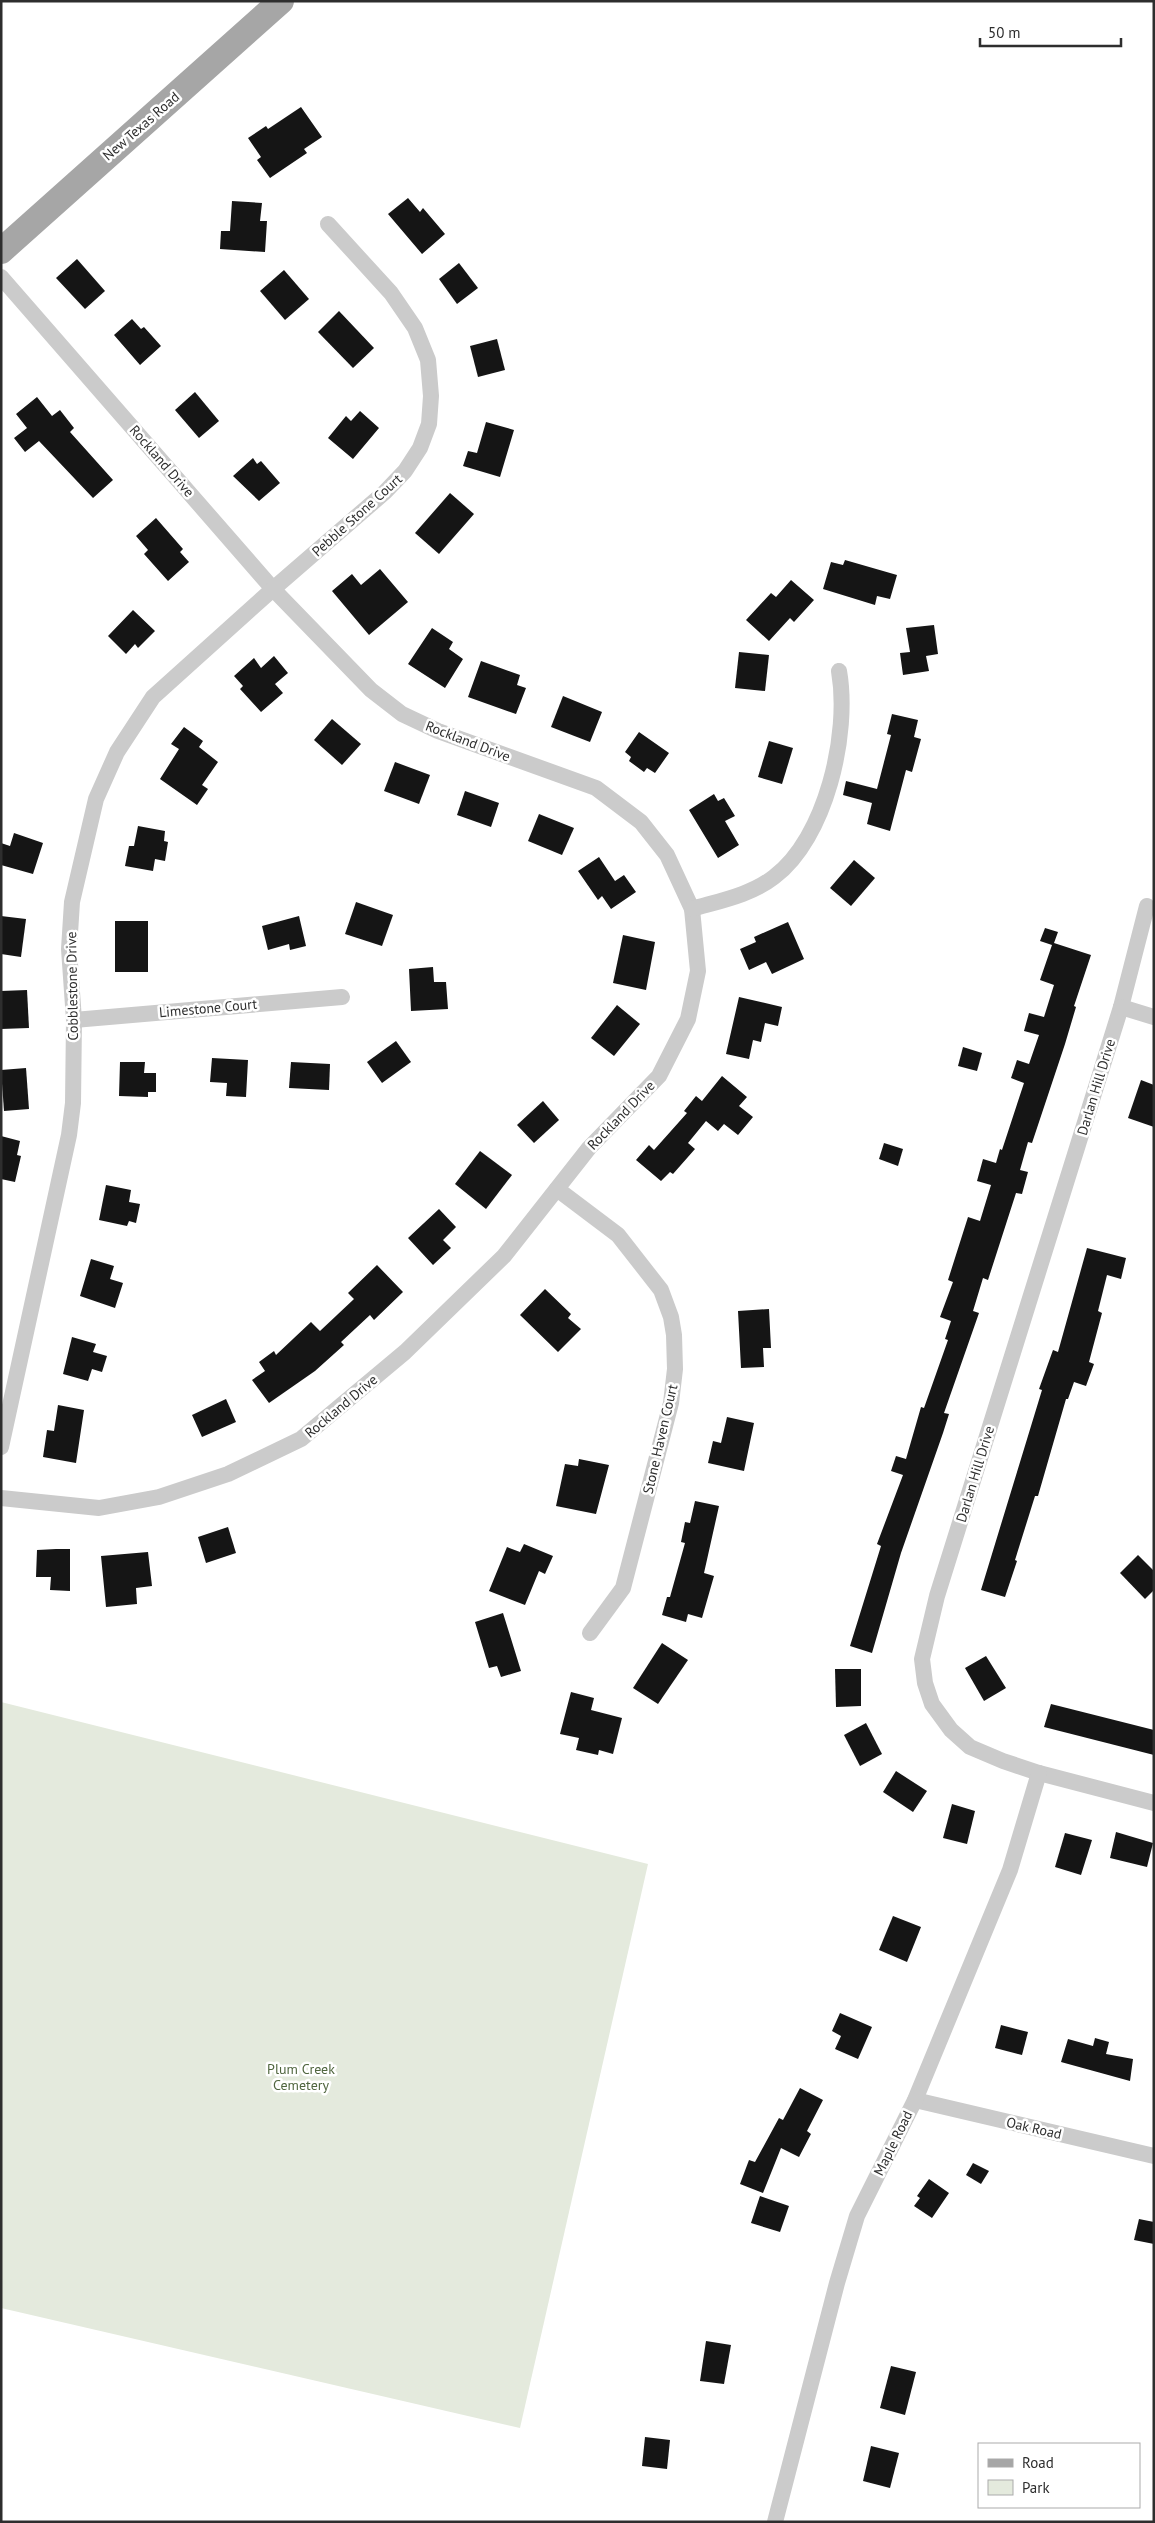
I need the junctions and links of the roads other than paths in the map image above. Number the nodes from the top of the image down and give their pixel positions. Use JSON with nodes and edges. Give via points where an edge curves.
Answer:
{"nodes":[{"id":1,"x":281,"y":1,"type":"edge"},
{"id":2,"x":328,"y":224,"type":"dead end"},
{"id":3,"x":1,"y":250,"type":"edge"},
{"id":4,"x":1,"y":277,"type":"edge"},
{"id":5,"x":273,"y":589,"type":"junction"},
{"id":6,"x":839,"y":671,"type":"dead end"},
{"id":7,"x":1147,"y":906,"type":"dead end"},
{"id":8,"x":692,"y":910,"type":"junction"},
{"id":9,"x":342,"y":997,"type":"dead end"},
{"id":10,"x":1121,"y":1006,"type":"junction"},
{"id":11,"x":1154,"y":1017,"type":"edge"},
{"id":12,"x":74,"y":1020,"type":"junction"},
{"id":13,"x":557,"y":1189,"type":"junction"},
{"id":14,"x":1,"y":1447,"type":"edge"},
{"id":15,"x":1,"y":1498,"type":"edge"},
{"id":16,"x":590,"y":1633,"type":"dead end"},
{"id":17,"x":1039,"y":1773,"type":"junction"},
{"id":18,"x":1154,"y":1803,"type":"edge"},
{"id":19,"x":915,"y":2100,"type":"junction"},
{"id":20,"x":1154,"y":2156,"type":"edge"},
{"id":21,"x":776,"y":2522,"type":"edge"}],
"edges":[{"from":1,"to":3,"type":"main road","name":"New Texas Road"},
{"from":2,"to":5,"type":"street","name":"Pebble Stone Court","via":[[391,293],[415,328],[428,360],[429,424],[420,448],[405,471]]},
{"from":4,"to":5,"type":"street","name":"Rockland Drive"},
{"from":5,"to":8,"type":"street","name":"Rockland Drive","via":[[371,690],[402,714],[438,731],[596,788],[622,807],[641,822],[667,854]]},
{"from":5,"to":12,"type":"street","name":"Cobblestone Drive","via":[[154,697],[117,752],[96,799],[72,902],[69,949]]},
{"from":6,"to":8,"type":"street","via":[[843,692],[842,721],[828,788],[804,846],[772,878],[742,894]]},
{"from":7,"to":10,"type":"street","name":"Darlan Hill Drive"},
{"from":8,"to":13,"type":"street","name":"Rockland Drive","via":[[698,971],[688,1019],[659,1076],[589,1148]]},
{"from":9,"to":12,"type":"street","name":"Limestone Court"},
{"from":10,"to":11,"type":"street"},
{"from":10,"to":17,"type":"street","name":"Darlan Hill Drive","via":[[937,1596],[922,1659],[932,1704],[951,1730],[970,1747]]},
{"from":12,"to":14,"type":"street","name":"Cobblestone Drive","via":[[73,1103],[69,1135]]},
{"from":13,"to":15,"type":"street","name":"Rockland Drive","via":[[504,1256],[405,1352],[301,1439],[228,1474],[159,1497],[99,1508]]},
{"from":13,"to":16,"type":"street","name":"Stone Haven Court","via":[[618,1235],[661,1290],[674,1335],[671,1403],[623,1588]]},
{"from":17,"to":18,"type":"street","name":"Darlan Hill Drive"},
{"from":17,"to":19,"type":"street","name":"Maple Road","via":[[1010,1870]]},
{"from":19,"to":20,"type":"street","name":"Oak Road"},
{"from":19,"to":21,"type":"street","name":"Maple Road","via":[[857,2216]]}]}
